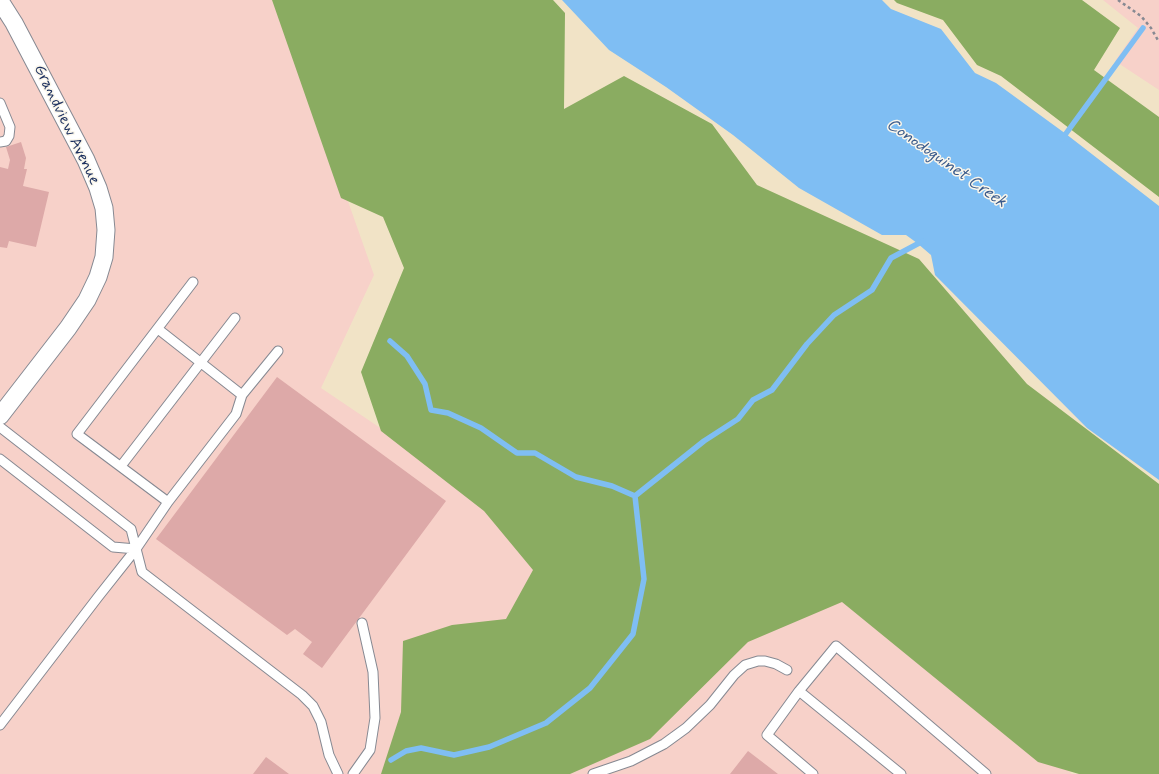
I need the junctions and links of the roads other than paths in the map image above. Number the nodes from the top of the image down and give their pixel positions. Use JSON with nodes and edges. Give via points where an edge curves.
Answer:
{"nodes":[{"id":1,"x":0,"y":1,"type":"edge"},
{"id":2,"x":0,"y":103,"type":"edge"},
{"id":3,"x":0,"y":142,"type":"edge"},
{"id":4,"x":193,"y":282,"type":"dead end"},
{"id":5,"x":235,"y":318,"type":"dead end"},
{"id":6,"x":158,"y":329,"type":"junction"},
{"id":7,"x":278,"y":350,"type":"dead end"},
{"id":8,"x":200,"y":362,"type":"junction"},
{"id":9,"x":242,"y":395,"type":"junction"},
{"id":10,"x":0,"y":416,"type":"edge"},
{"id":11,"x":0,"y":427,"type":"edge"},
{"id":12,"x":0,"y":459,"type":"edge"},
{"id":13,"x":121,"y":466,"type":"junction"},
{"id":14,"x":168,"y":502,"type":"junction"},
{"id":15,"x":136,"y":549,"type":"junction"},
{"id":16,"x":362,"y":622,"type":"dead end"},
{"id":17,"x":787,"y":670,"type":"dead end"},
{"id":18,"x":799,"y":690,"type":"junction"},
{"id":19,"x":0,"y":725,"type":"edge"},
{"id":20,"x":338,"y":774,"type":"edge"},
{"id":21,"x":353,"y":774,"type":"edge"},
{"id":22,"x":593,"y":774,"type":"edge"},
{"id":23,"x":814,"y":774,"type":"edge"},
{"id":24,"x":901,"y":774,"type":"edge"},
{"id":25,"x":986,"y":774,"type":"edge"}],
"edges":[{"from":1,"to":10,"type":"street","name":"Grandview Avenue","via":[[86,160],[104,208],[106,230],[104,256],[87,300]]},
{"from":2,"to":3,"type":"lane","via":[[10,127],[6,141]]},
{"from":4,"to":6,"type":"lane"},
{"from":5,"to":8,"type":"lane"},
{"from":6,"to":8,"type":"lane"},
{"from":6,"to":13,"type":"lane","via":[[77,434]]},
{"from":7,"to":9,"type":"lane"},
{"from":8,"to":9,"type":"lane"},
{"from":8,"to":13,"type":"lane"},
{"from":9,"to":14,"type":"lane","via":[[236,414]]},
{"from":11,"to":15,"type":"lane","via":[[131,529]]},
{"from":12,"to":15,"type":"lane","via":[[113,547]]},
{"from":13,"to":14,"type":"lane"},
{"from":14,"to":15,"type":"lane"},
{"from":15,"to":19,"type":"lane"},
{"from":15,"to":20,"type":"lane","via":[[142,572],[313,706]]},
{"from":16,"to":21,"type":"lane","via":[[373,672],[375,718],[370,750]]},
{"from":17,"to":22,"type":"lane","via":[[765,661],[745,665],[710,705],[686,728],[664,744],[631,761]]},
{"from":18,"to":23,"type":"lane","via":[[767,736]]},
{"from":18,"to":24,"type":"lane"},
{"from":18,"to":25,"type":"lane","via":[[836,646]]}]}
